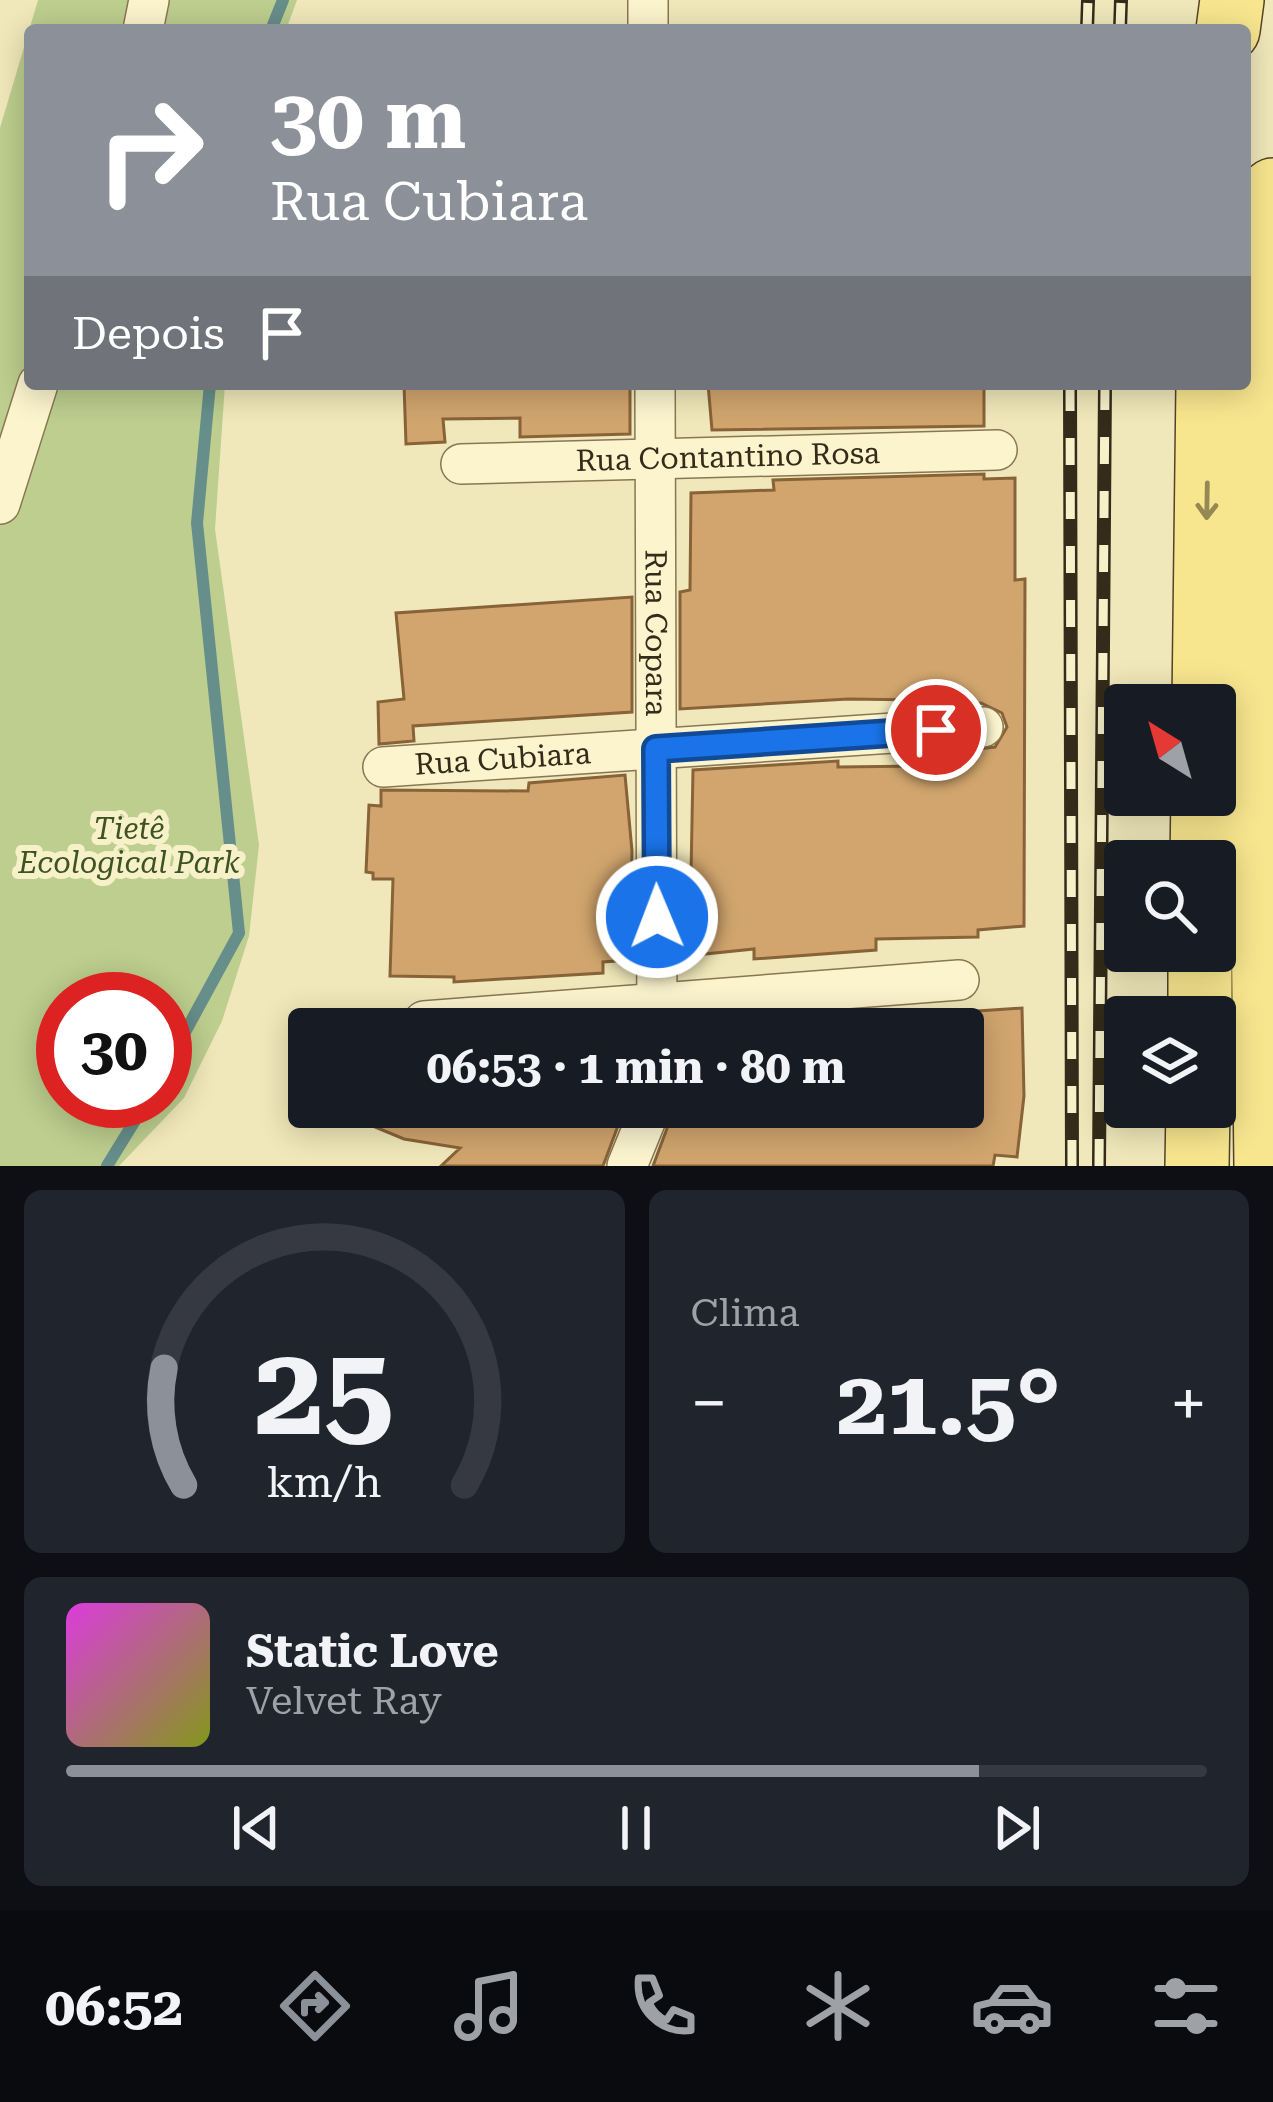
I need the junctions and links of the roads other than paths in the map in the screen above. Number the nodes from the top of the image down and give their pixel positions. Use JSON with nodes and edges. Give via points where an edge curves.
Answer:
{"nodes":[{"id":1,"x":1273,"y":190,"type":"edge"},
{"id":2,"x":36,"y":390,"type":"edge"},
{"id":3,"x":656,"y":390,"type":"edge"},
{"id":4,"x":1208,"y":390,"type":"edge"},
{"id":5,"x":997,"y":450,"type":"dead end"},
{"id":6,"x":658,"y":456,"type":"junction"},
{"id":7,"x":460,"y":464,"type":"dead end"},
{"id":8,"x":0,"y":504,"type":"edge"},
{"id":9,"x":1204,"y":684,"type":"edge"},
{"id":10,"x":983,"y":727,"type":"dead end"},
{"id":11,"x":656,"y":749,"type":"junction"},
{"id":12,"x":383,"y":767,"type":"dead end"},
{"id":13,"x":1268,"y":945,"type":"edge"},
{"id":14,"x":958,"y":980,"type":"dead end"},
{"id":15,"x":657,"y":1008,"type":"edge"},
{"id":16,"x":717,"y":1008,"type":"edge"},
{"id":17,"x":642,"y":1128,"type":"edge"},
{"id":18,"x":1198,"y":1128,"type":"edge"},
{"id":19,"x":627,"y":1166,"type":"edge"},
{"id":20,"x":1198,"y":1166,"type":"edge"},
{"id":21,"x":1266,"y":1166,"type":"edge"}],
"edges":[{"from":1,"to":13,"type":"main road","via":[[1261,613]]},
{"from":2,"to":8,"type":"street"},
{"from":3,"to":6,"type":"street","name":"Rua Copara"},
{"from":4,"to":9,"type":"main road","one_way":true},
{"from":5,"to":6,"type":"street","name":"Rua Contantino Rosa"},
{"from":6,"to":7,"type":"street","name":"Rua Contantino Rosa"},
{"from":6,"to":11,"type":"street","name":"Rua Copara"},
{"from":10,"to":11,"type":"street","name":"Rua Cubiara"},
{"from":11,"to":12,"type":"street","name":"Rua Cubiara"},
{"from":11,"to":15,"type":"street","name":"Rua Copara"},
{"from":13,"to":21,"type":"main road"},
{"from":14,"to":16,"type":"street"},
{"from":17,"to":19,"type":"street"},
{"from":18,"to":20,"type":"main road"}]}
